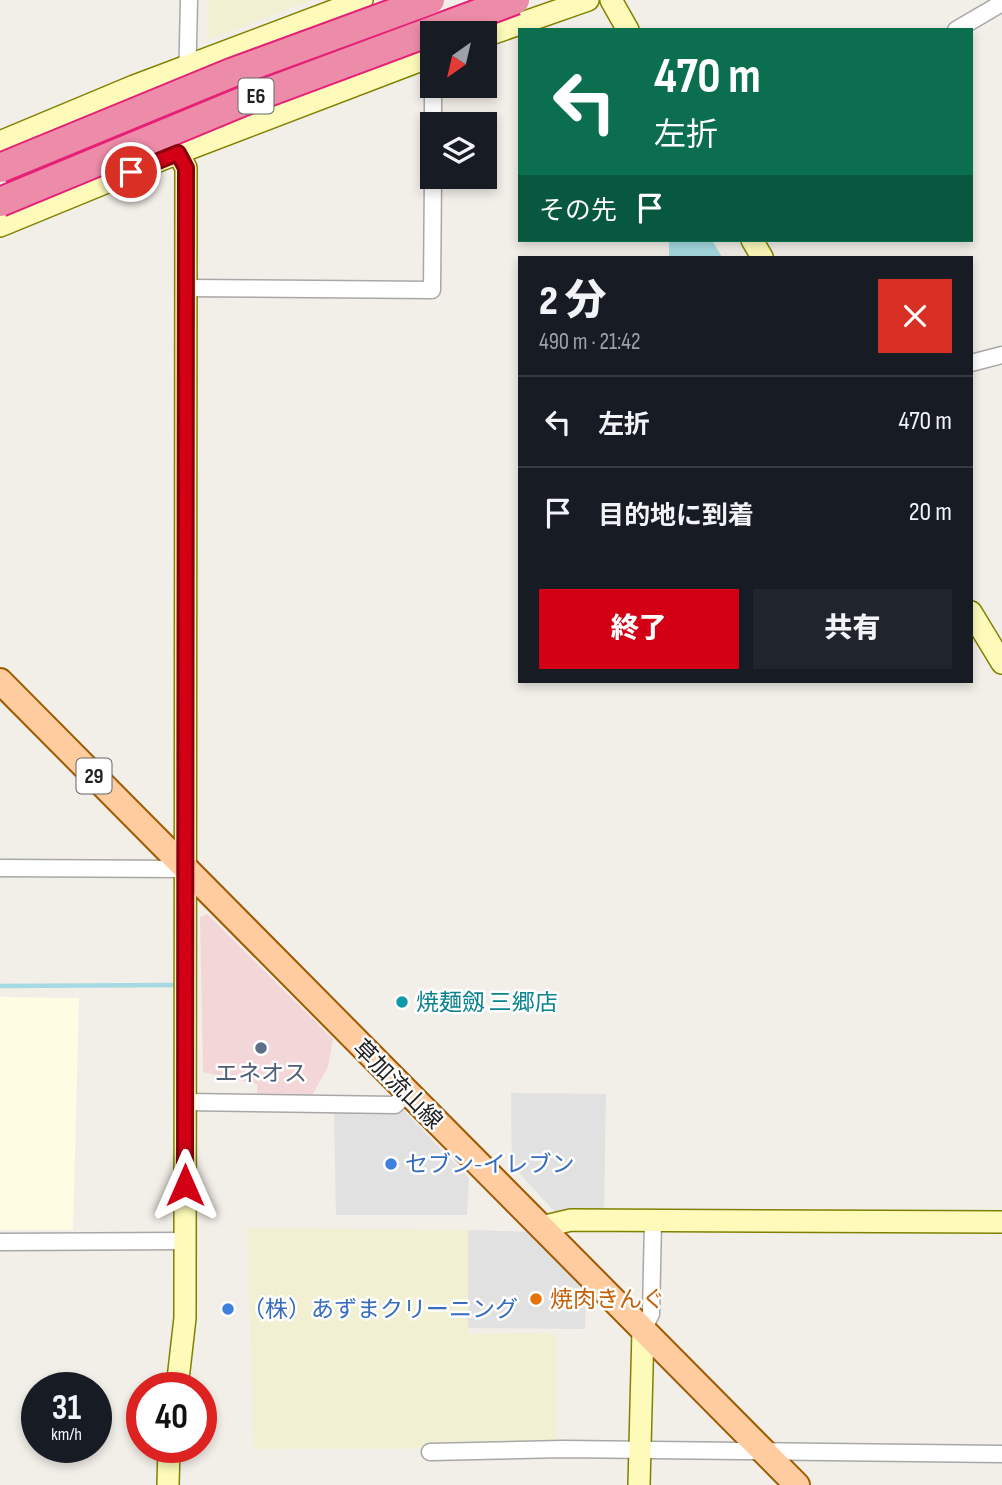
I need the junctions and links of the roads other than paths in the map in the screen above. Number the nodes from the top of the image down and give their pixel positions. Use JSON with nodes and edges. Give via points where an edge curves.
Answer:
{"nodes":[{"id":1,"x":189,"y":0,"type":"edge"},
{"id":2,"x":362,"y":0,"type":"edge"},
{"id":3,"x":430,"y":0,"type":"edge"},
{"id":4,"x":515,"y":0,"type":"edge"},
{"id":5,"x":588,"y":0,"type":"edge"},
{"id":6,"x":611,"y":0,"type":"edge"},
{"id":7,"x":1001,"y":7,"type":"edge"},
{"id":8,"x":627,"y":28,"type":"edge"},
{"id":9,"x":960,"y":28,"type":"edge"},
{"id":10,"x":497,"y":32,"type":"edge"},
{"id":11,"x":420,"y":61,"type":"edge"},
{"id":12,"x":186,"y":68,"type":"junction"},
{"id":13,"x":0,"y":142,"type":"edge"},
{"id":14,"x":182,"y":151,"type":"junction"},
{"id":15,"x":0,"y":168,"type":"edge"},
{"id":16,"x":433,"y":189,"type":"edge"},
{"id":17,"x":0,"y":202,"type":"edge"},
{"id":18,"x":0,"y":226,"type":"edge"},
{"id":19,"x":185,"y":288,"type":"junction"},
{"id":20,"x":1002,"y":355,"type":"edge"},
{"id":21,"x":973,"y":362,"type":"edge"},
{"id":22,"x":973,"y":615,"type":"edge"},
{"id":23,"x":1002,"y":663,"type":"edge"},
{"id":24,"x":0,"y":681,"type":"edge"},
{"id":25,"x":0,"y":868,"type":"edge"},
{"id":26,"x":186,"y":870,"type":"junction"},
{"id":27,"x":407,"y":1093,"type":"junction"},
{"id":28,"x":185,"y":1102,"type":"junction"},
{"id":29,"x":653,"y":1221,"type":"junction"},
{"id":30,"x":1002,"y":1222,"type":"edge"},
{"id":31,"x":541,"y":1227,"type":"junction"},
{"id":32,"x":185,"y":1241,"type":"junction"},
{"id":33,"x":0,"y":1242,"type":"edge"},
{"id":34,"x":643,"y":1330,"type":"junction"},
{"id":35,"x":179,"y":1372,"type":"edge"},
{"id":36,"x":638,"y":1451,"type":"junction"},
{"id":37,"x":430,"y":1452,"type":"dead end"},
{"id":38,"x":765,"y":1452,"type":"junction"},
{"id":39,"x":1002,"y":1454,"type":"edge"},
{"id":40,"x":169,"y":1463,"type":"edge"},
{"id":41,"x":168,"y":1485,"type":"edge"},
{"id":42,"x":639,"y":1485,"type":"edge"},
{"id":43,"x":797,"y":1485,"type":"edge"}],
"edges":[{"from":1,"to":12,"type":"street"},
{"from":2,"to":12,"type":"street"},
{"from":3,"to":15,"type":"highway","number":"E6","bridge":true,"via":[[231,73]]},
{"from":4,"to":17,"type":"highway","number":"E6","bridge":true,"via":[[244,101]]},
{"from":5,"to":10,"type":"street"},
{"from":6,"to":8,"type":"street"},
{"from":7,"to":9,"type":"street"},
{"from":11,"to":14,"type":"street"},
{"from":12,"to":13,"type":"street"},
{"from":12,"to":14,"type":"street"},
{"from":14,"to":18,"type":"street"},
{"from":14,"to":19,"type":"street","via":[[186,168]]},
{"from":16,"to":19,"type":"street","via":[[432,290]]},
{"from":19,"to":26,"type":"street"},
{"from":20,"to":21,"type":"street"},
{"from":22,"to":23,"type":"street"},
{"from":24,"to":26,"type":"main road","name":"草加流山線","number":"29"},
{"from":25,"to":26,"type":"street"},
{"from":26,"to":27,"type":"main road","name":"草加流山線","number":"29"},
{"from":26,"to":28,"type":"street"},
{"from":27,"to":28,"type":"street","via":[[394,1105]]},
{"from":27,"to":31,"type":"main road","name":"草加流山線","number":"29"},
{"from":28,"to":32,"type":"street"},
{"from":29,"to":30,"type":"street"},
{"from":29,"to":31,"type":"street","via":[[571,1220]]},
{"from":29,"to":34,"type":"street","via":[[651,1314]]},
{"from":31,"to":34,"type":"main road","name":"草加流山線","number":"29"},
{"from":32,"to":33,"type":"street"},
{"from":32,"to":35,"type":"street"},
{"from":34,"to":36,"type":"street"},
{"from":34,"to":38,"type":"main road","name":"草加流山線","number":"29"},
{"from":36,"to":37,"type":"street"},
{"from":36,"to":38,"type":"street"},
{"from":36,"to":42,"type":"street"},
{"from":38,"to":39,"type":"street"},
{"from":38,"to":43,"type":"main road","name":"草加流山線","number":"29"},
{"from":40,"to":41,"type":"street"}]}
